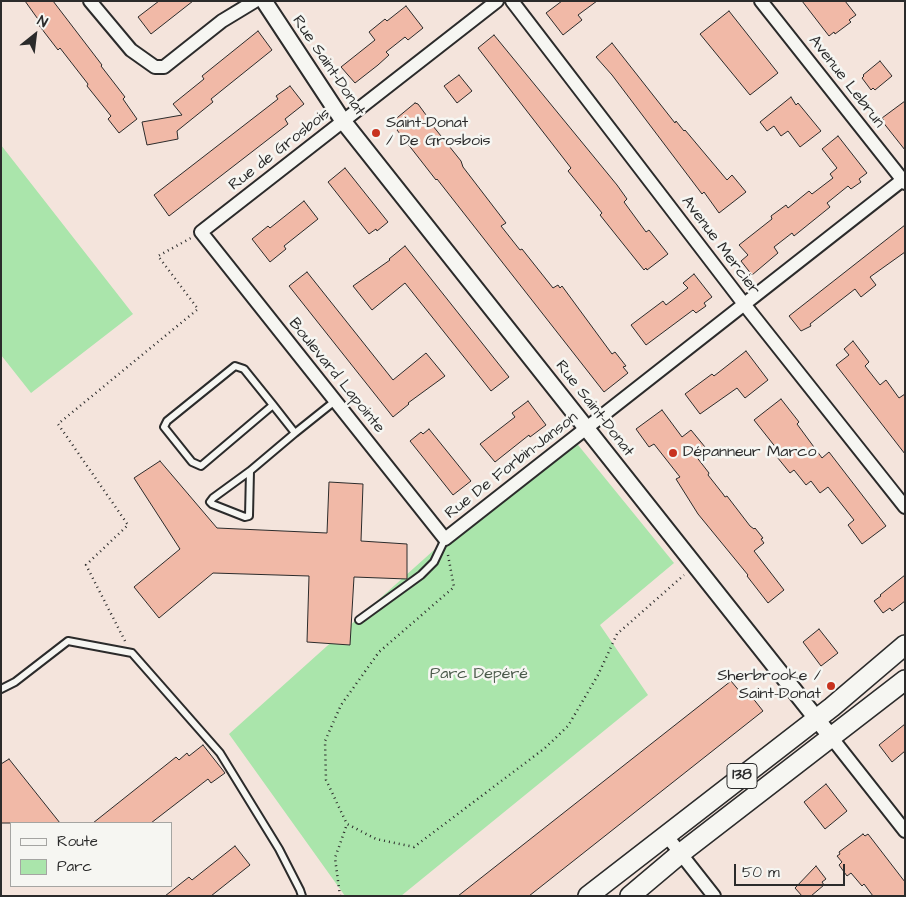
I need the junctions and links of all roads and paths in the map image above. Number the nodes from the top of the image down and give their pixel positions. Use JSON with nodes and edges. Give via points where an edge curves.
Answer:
{"nodes":[{"id":1,"x":90,"y":1,"type":"edge"},
{"id":2,"x":255,"y":1,"type":"edge"},
{"id":3,"x":264,"y":1,"type":"edge"},
{"id":4,"x":496,"y":1,"type":"edge"},
{"id":5,"x":512,"y":1,"type":"edge"},
{"id":6,"x":761,"y":1,"type":"edge"},
{"id":7,"x":343,"y":121,"type":"junction"},
{"id":8,"x":904,"y":180,"type":"edge"},
{"id":9,"x":201,"y":232,"type":"junction"},
{"id":10,"x":744,"y":304,"type":"junction"},
{"id":11,"x":335,"y":400,"type":"junction"},
{"id":12,"x":273,"y":405,"type":"junction"},
{"id":13,"x":587,"y":428,"type":"junction"},
{"id":14,"x":295,"y":433,"type":"junction"},
{"id":15,"x":250,"y":471,"type":"junction"},
{"id":16,"x":905,"y":508,"type":"edge"},
{"id":17,"x":446,"y":539,"type":"junction"},
{"id":18,"x":695,"y":566,"type":"junction"},
{"id":19,"x":358,"y":620,"type":"dead end"},
{"id":20,"x":905,"y":645,"type":"edge"},
{"id":21,"x":132,"y":653,"type":"junction"},
{"id":22,"x":905,"y":680,"type":"edge"},
{"id":23,"x":1,"y":689,"type":"edge"},
{"id":24,"x":817,"y":718,"type":"junction"},
{"id":25,"x":831,"y":737,"type":"junction"},
{"id":26,"x":347,"y":824,"type":"junction"},
{"id":27,"x":905,"y":831,"type":"edge"},
{"id":28,"x":666,"y":835,"type":"junction"},
{"id":29,"x":681,"y":853,"type":"junction"},
{"id":30,"x":302,"y":896,"type":"edge"},
{"id":31,"x":340,"y":896,"type":"edge"},
{"id":32,"x":588,"y":896,"type":"edge"},
{"id":33,"x":630,"y":896,"type":"edge"},
{"id":34,"x":714,"y":896,"type":"edge"}],
"edges":[{"from":1,"to":2,"type":"street","via":[[131,50],[154,67],[164,68],[222,21]]},
{"from":3,"to":7,"type":"street","name":"Rue Saint-Donat"},
{"from":4,"to":7,"type":"street","name":"Rue de Grosbois"},
{"from":5,"to":10,"type":"street","name":"Avenue Mercier"},
{"from":6,"to":8,"type":"street","name":"Avenue Lebrun"},
{"from":7,"to":9,"type":"street","name":"Rue de Grosbois"},
{"from":7,"to":13,"type":"street","name":"Rue Saint-Donat"},
{"from":8,"to":10,"type":"street","name":"Rue De Forbin-Janson"},
{"from":9,"to":11,"type":"street","name":"Boulevard Lapointe"},
{"from":9,"to":21,"type":"path","via":[[158,256],[198,309],[58,424],[128,525],[86,565]]},
{"from":10,"to":13,"type":"street","name":"Rue De Forbin-Janson"},
{"from":10,"to":16,"type":"street","name":"Avenue Mercier"},
{"from":11,"to":14,"type":"lane"},
{"from":11,"to":17,"type":"street","name":"Boulevard Lapointe"},
{"from":12,"to":12,"type":"lane","via":[[244,369],[236,366],[167,421],[164,427],[192,462],[201,466]]},
{"from":12,"to":14,"type":"lane"},
{"from":13,"to":17,"type":"street","name":"Rue De Forbin-Janson"},
{"from":13,"to":18,"type":"street","name":"Rue Saint-Donat"},
{"from":14,"to":15,"type":"lane"},
{"from":15,"to":15,"type":"lane","via":[[213,498],[210,502],[249,516]]},
{"from":17,"to":19,"type":"lane","via":[[434,562],[421,574]]},
{"from":17,"to":26,"type":"path","via":[[454,587],[380,652],[342,705],[325,741],[326,780]]},
{"from":18,"to":24,"type":"street","name":"Rue Saint-Donat"},
{"from":18,"to":26,"type":"path","via":[[617,634],[598,675],[568,726],[545,748],[414,847],[376,839]]},
{"from":20,"to":24,"type":"main road","number":"138"},
{"from":21,"to":23,"type":"lane","via":[[68,641]]},
{"from":21,"to":30,"type":"lane","via":[[220,753],[279,849]]},
{"from":22,"to":25,"type":"main road","number":"138"},
{"from":24,"to":25,"type":"street","name":"Rue Saint-Donat"},
{"from":24,"to":28,"type":"main road","number":"138"},
{"from":25,"to":27,"type":"street","name":"Rue Saint-Donat"},
{"from":25,"to":29,"type":"main road","number":"138"},
{"from":26,"to":31,"type":"path","via":[[335,858]]},
{"from":28,"to":29,"type":"street"},
{"from":28,"to":32,"type":"main road","number":"138"},
{"from":29,"to":33,"type":"main road","number":"138"},
{"from":29,"to":34,"type":"street"}]}
